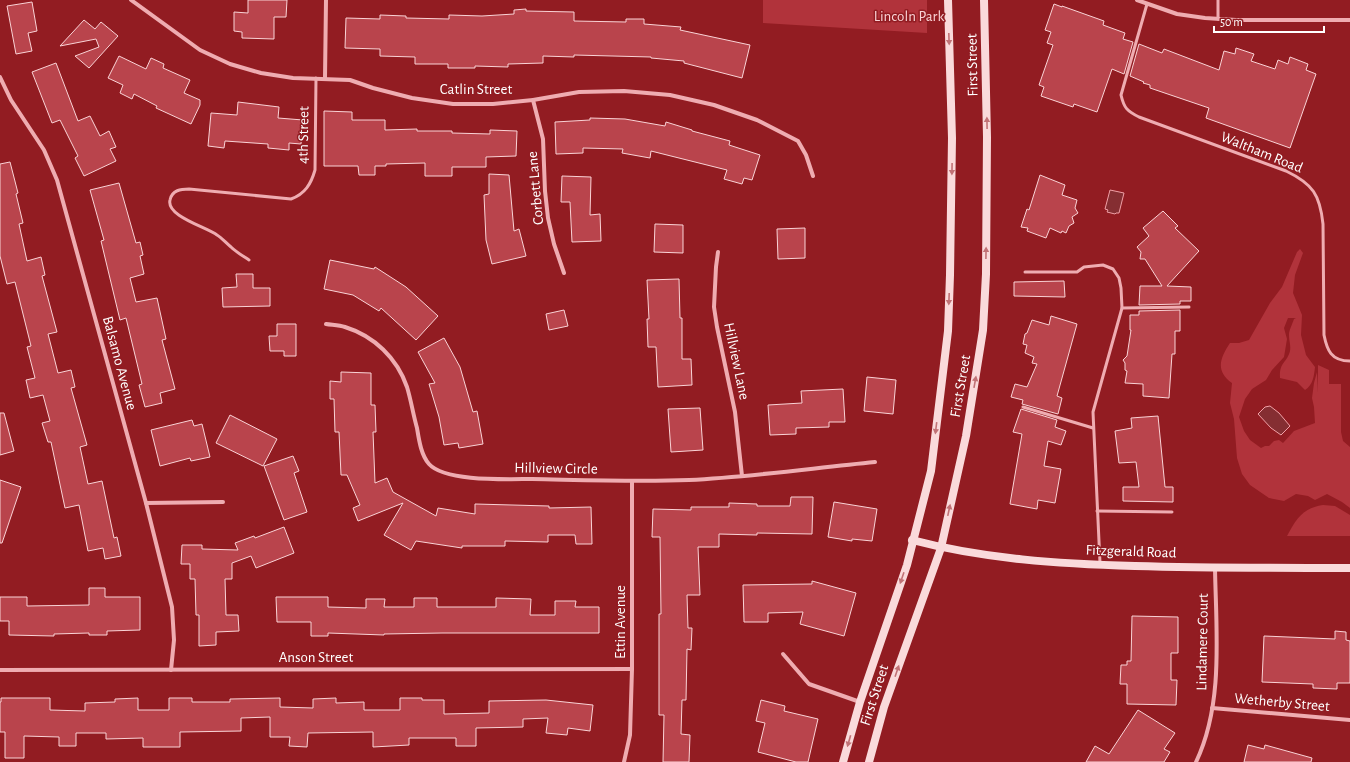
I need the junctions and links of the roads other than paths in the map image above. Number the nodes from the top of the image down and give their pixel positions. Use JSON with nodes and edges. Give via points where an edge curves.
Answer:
{"nodes":[{"id":1,"x":132,"y":0,"type":"edge"},
{"id":2,"x":326,"y":0,"type":"edge"},
{"id":3,"x":948,"y":0,"type":"edge"},
{"id":4,"x":984,"y":0,"type":"edge"},
{"id":5,"x":1137,"y":0,"type":"edge"},
{"id":6,"x":1218,"y":0,"type":"edge"},
{"id":7,"x":1147,"y":4,"type":"junction"},
{"id":8,"x":1218,"y":19,"type":"junction"},
{"id":9,"x":1350,"y":20,"type":"edge"},
{"id":10,"x":0,"y":77,"type":"edge"},
{"id":11,"x":316,"y":78,"type":"junction"},
{"id":12,"x":326,"y":78,"type":"junction"},
{"id":13,"x":533,"y":100,"type":"junction"},
{"id":14,"x":813,"y":176,"type":"dead end"},
{"id":15,"x":718,"y":252,"type":"dead end"},
{"id":16,"x":248,"y":260,"type":"dead end"},
{"id":17,"x":1025,"y":272,"type":"dead end"},
{"id":18,"x":564,"y":274,"type":"dead end"},
{"id":19,"x":1189,"y":307,"type":"dead end"},
{"id":20,"x":1122,"y":308,"type":"junction"},
{"id":21,"x":326,"y":324,"type":"dead end"},
{"id":22,"x":1350,"y":361,"type":"edge"},
{"id":23,"x":1023,"y":407,"type":"dead end"},
{"id":24,"x":1093,"y":428,"type":"junction"},
{"id":25,"x":875,"y":462,"type":"dead end"},
{"id":26,"x":742,"y":476,"type":"junction"},
{"id":27,"x":632,"y":481,"type":"junction"},
{"id":28,"x":146,"y":502,"type":"junction"},
{"id":29,"x":223,"y":502,"type":"dead end"},
{"id":30,"x":1097,"y":511,"type":"junction"},
{"id":31,"x":1172,"y":512,"type":"dead end"},
{"id":32,"x":912,"y":540,"type":"junction"},
{"id":33,"x":941,"y":548,"type":"junction"},
{"id":34,"x":1100,"y":565,"type":"junction"},
{"id":35,"x":1215,"y":568,"type":"junction"},
{"id":36,"x":1350,"y":568,"type":"edge"},
{"id":37,"x":783,"y":654,"type":"dead end"},
{"id":38,"x":632,"y":669,"type":"junction"},
{"id":39,"x":0,"y":670,"type":"edge"},
{"id":40,"x":171,"y":670,"type":"junction"},
{"id":41,"x":860,"y":702,"type":"junction"},
{"id":42,"x":1212,"y":708,"type":"junction"},
{"id":43,"x":1350,"y":720,"type":"edge"},
{"id":44,"x":624,"y":762,"type":"edge"},
{"id":45,"x":843,"y":762,"type":"edge"},
{"id":46,"x":869,"y":762,"type":"edge"},
{"id":47,"x":1196,"y":762,"type":"edge"}],
"edges":[{"from":1,"to":11,"type":"street","name":"Catlin Street","via":[[200,50],[230,64],[261,73],[293,78]]},
{"from":2,"to":12,"type":"street"},
{"from":3,"to":32,"type":"main road","name":"First Street","one_way":true,"via":[[952,138],[948,331],[931,471]]},
{"from":33,"to":4,"type":"main road","name":"First Street","one_way":true,"via":[[966,436],[983,330],[987,137]]},
{"from":5,"to":7,"type":"street"},
{"from":6,"to":8,"type":"lane"},
{"from":7,"to":8,"type":"street","via":[[1177,14]]},
{"from":7,"to":22,"type":"lane","name":"Waltham Road","via":[[1120,95],[1123,105],[1139,117],[1286,171],[1302,179],[1314,191],[1322,213],[1326,348],[1334,357]]},
{"from":8,"to":9,"type":"street"},
{"from":10,"to":28,"type":"street","name":"Balsamo Avenue","via":[[11,100],[44,150],[57,180]]},
{"from":11,"to":12,"type":"street","name":"Catlin Street"},
{"from":11,"to":16,"type":"lane","name":"4th Street","via":[[315,170],[305,191],[290,199],[189,189],[178,190],[170,196],[169,203],[172,209],[181,217],[216,234]]},
{"from":12,"to":13,"type":"street","name":"Catlin Street","via":[[350,80],[412,98],[453,104]]},
{"from":13,"to":14,"type":"street","name":"Catlin Street","via":[[579,92],[624,91],[670,95],[714,105],[757,120],[798,141]]},
{"from":13,"to":18,"type":"street","name":"Corbett Lane","via":[[543,138],[548,218]]},
{"from":15,"to":26,"type":"street","name":"Hillview Lane","via":[[714,307],[736,412]]},
{"from":17,"to":20,"type":"lane","via":[[1077,272],[1084,267],[1103,265],[1113,269],[1120,278]]},
{"from":19,"to":20,"type":"lane"},
{"from":20,"to":24,"type":"lane","via":[[1093,412]]},
{"from":21,"to":27,"type":"street","name":"Hillview Circle","via":[[345,327],[364,335],[392,359],[407,388],[423,454],[429,464],[438,471],[450,475],[484,478]]},
{"from":23,"to":24,"type":"lane"},
{"from":24,"to":30,"type":"lane"},
{"from":25,"to":26,"type":"street","name":"Hillview Circle"},
{"from":26,"to":27,"type":"street","name":"Hillview Circle"},
{"from":27,"to":38,"type":"street","name":"Ettin Avenue"},
{"from":28,"to":29,"type":"street"},
{"from":28,"to":40,"type":"street","name":"Balsamo Avenue","via":[[172,607],[174,640]]},
{"from":30,"to":31,"type":"lane"},
{"from":30,"to":34,"type":"lane"},
{"from":32,"to":33,"type":"main road","name":"Fitzgerald Road"},
{"from":32,"to":41,"type":"main road","name":"First Street","one_way":true},
{"from":33,"to":34,"type":"main road","name":"Fitzgerald Road","via":[[1035,561]]},
{"from":46,"to":33,"type":"main road","name":"First Street","one_way":true,"via":[[884,707]]},
{"from":34,"to":35,"type":"main road","name":"Fitzgerald Road"},
{"from":35,"to":36,"type":"main road","name":"Fitzgerald Road"},
{"from":35,"to":42,"type":"street","name":"Lindamere Court","via":[[1216,675]]},
{"from":37,"to":41,"type":"street","via":[[809,684]]},
{"from":38,"to":40,"type":"street","name":"Anson Street"},
{"from":38,"to":44,"type":"street","name":"Ettin Avenue","via":[[630,735]]},
{"from":39,"to":40,"type":"street","name":"Anson Street"},
{"from":41,"to":45,"type":"main road","name":"First Street","one_way":true},
{"from":42,"to":43,"type":"street","name":"Wetherby Street"},
{"from":42,"to":47,"type":"street","name":"Lindamere Court"}]}
